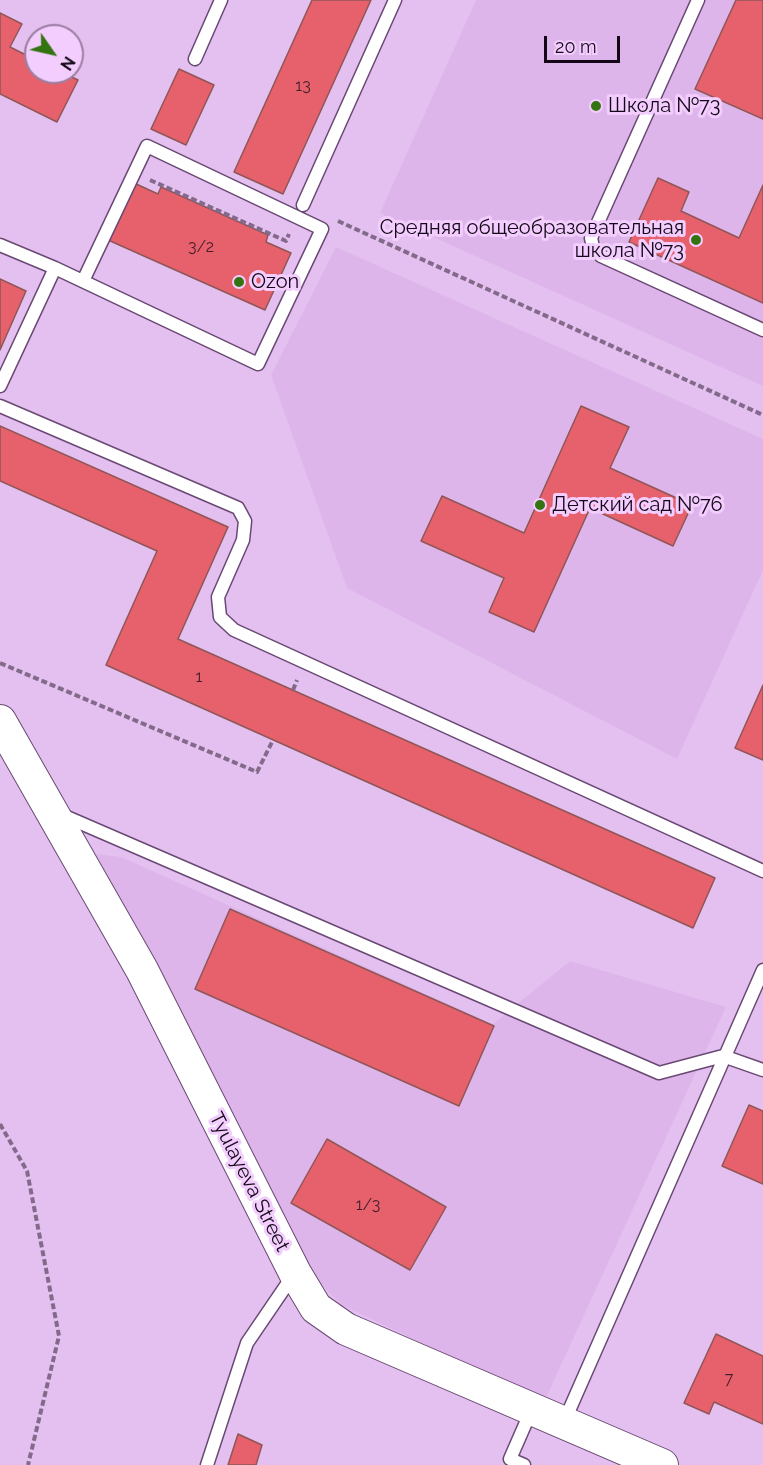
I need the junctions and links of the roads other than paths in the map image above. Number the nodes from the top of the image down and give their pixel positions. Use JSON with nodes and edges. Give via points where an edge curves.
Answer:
{"nodes":[{"id":1,"x":221,"y":0,"type":"edge"},
{"id":2,"x":395,"y":0,"type":"edge"},
{"id":3,"x":698,"y":0,"type":"edge"},
{"id":4,"x":195,"y":59,"type":"dead end"},
{"id":5,"x":303,"y":205,"type":"road end"},
{"id":6,"x":0,"y":245,"type":"edge"},
{"id":7,"x":55,"y":268,"type":"junction"},
{"id":8,"x":83,"y":281,"type":"junction"},
{"id":9,"x":763,"y":330,"type":"edge"},
{"id":10,"x":0,"y":386,"type":"edge"},
{"id":11,"x":0,"y":406,"type":"edge"},
{"id":12,"x":0,"y":721,"type":"edge"},
{"id":13,"x":49,"y":810,"type":"junction"},
{"id":14,"x":763,"y":871,"type":"edge"},
{"id":15,"x":763,"y":970,"type":"edge"},
{"id":16,"x":723,"y":1056,"type":"junction"},
{"id":17,"x":763,"y":1070,"type":"edge"},
{"id":18,"x":295,"y":1273,"type":"junction"},
{"id":19,"x":532,"y":1409,"type":"junction"},
{"id":20,"x":564,"y":1423,"type":"junction"},
{"id":21,"x":207,"y":1465,"type":"edge"},
{"id":22,"x":524,"y":1465,"type":"edge"},
{"id":23,"x":662,"y":1465,"type":"edge"}],
"edges":[{"from":1,"to":4,"type":"lane"},
{"from":2,"to":5,"type":"lane"},
{"from":3,"to":9,"type":"lane","via":[[591,238],[600,256]]},
{"from":6,"to":7,"type":"lane"},
{"from":7,"to":8,"type":"lane"},
{"from":7,"to":10,"type":"lane"},
{"from":8,"to":8,"type":"lane","via":[[258,364],[322,229],[147,146]]},
{"from":11,"to":14,"type":"lane","via":[[238,508],[245,521],[243,540],[218,597],[220,617],[234,630]]},
{"from":12,"to":13,"type":"street","name":"Tyulayeva Street"},
{"from":13,"to":16,"type":"lane","via":[[659,1073]]},
{"from":13,"to":18,"type":"street","name":"Tyulayeva Street","via":[[142,970]]},
{"from":15,"to":16,"type":"lane"},
{"from":16,"to":17,"type":"lane"},
{"from":16,"to":20,"type":"lane"},
{"from":18,"to":19,"type":"street","name":"Tyulayeva Street","via":[[316,1308],[346,1329]]},
{"from":18,"to":21,"type":"lane","via":[[247,1343]]},
{"from":19,"to":20,"type":"street","name":"Tyulayeva Street"},
{"from":19,"to":22,"type":"lane","via":[[510,1459]]},
{"from":20,"to":23,"type":"street","name":"Tyulayeva Street"}]}
